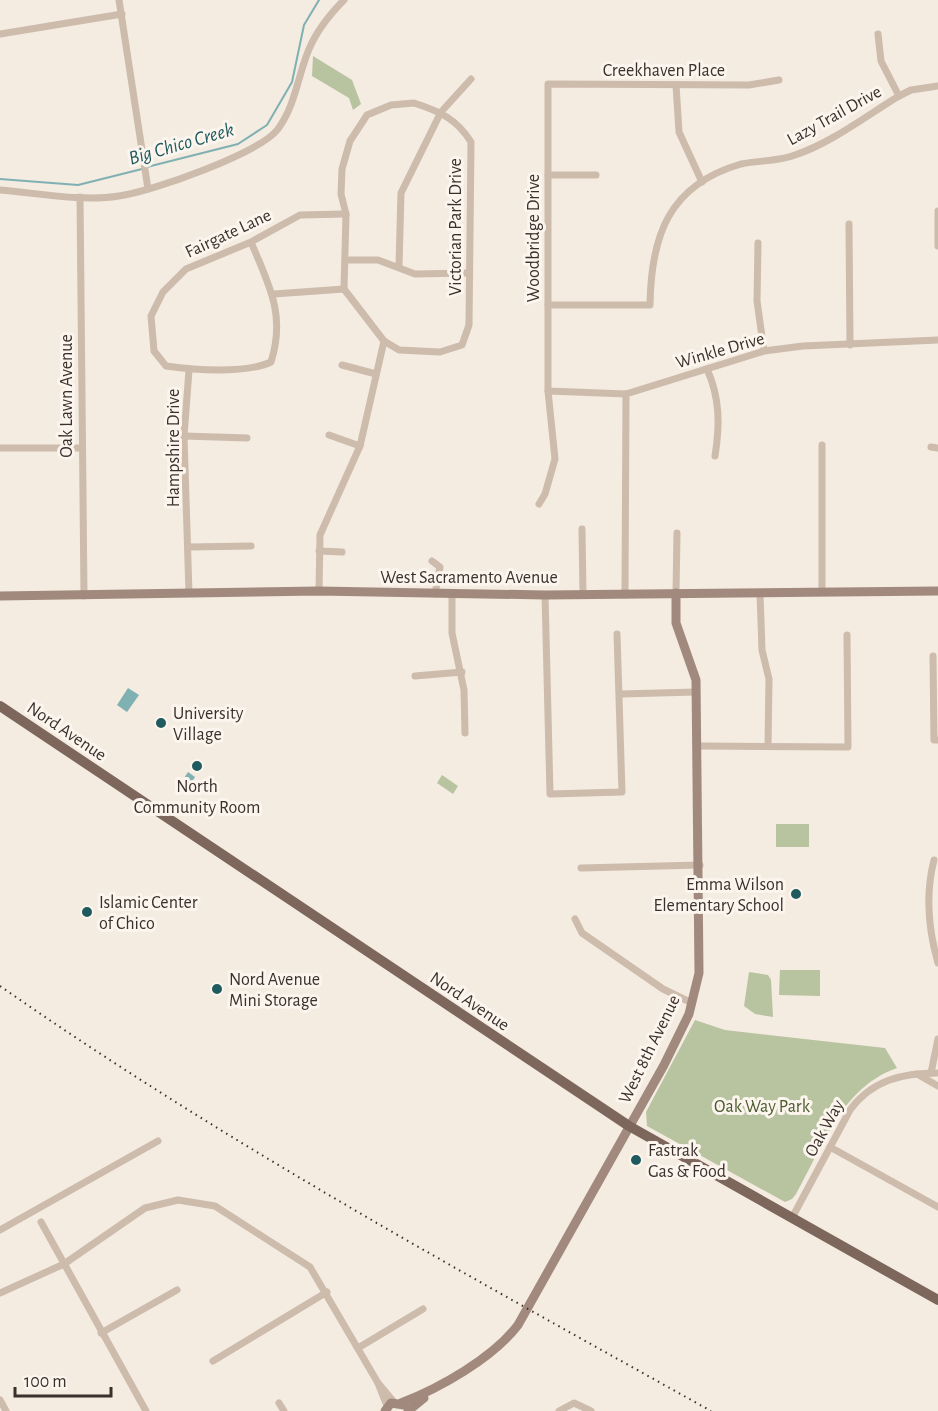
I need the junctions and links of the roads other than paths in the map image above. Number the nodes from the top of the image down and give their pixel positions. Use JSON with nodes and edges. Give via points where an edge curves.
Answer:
{"nodes":[{"id":1,"x":120,"y":0,"type":"edge"},
{"id":2,"x":344,"y":0,"type":"edge"},
{"id":3,"x":122,"y":14,"type":"junction"},
{"id":4,"x":0,"y":34,"type":"edge"},
{"id":5,"x":878,"y":34,"type":"dead end"},
{"id":6,"x":471,"y":79,"type":"dead end"},
{"id":7,"x":779,"y":80,"type":"dead end"},
{"id":8,"x":548,"y":84,"type":"joint"},
{"id":9,"x":676,"y":85,"type":"junction"},
{"id":10,"x":938,"y":86,"type":"edge"},
{"id":11,"x":898,"y":96,"type":"junction"},
{"id":12,"x":441,"y":112,"type":"junction"},
{"id":13,"x":548,"y":175,"type":"junction"},
{"id":14,"x":596,"y":175,"type":"dead end"},
{"id":15,"x":702,"y":182,"type":"junction"},
{"id":16,"x":148,"y":189,"type":"junction"},
{"id":17,"x":0,"y":190,"type":"edge"},
{"id":18,"x":80,"y":197,"type":"junction"},
{"id":19,"x":938,"y":211,"type":"edge"},
{"id":20,"x":346,"y":214,"type":"junction"},
{"id":21,"x":849,"y":224,"type":"dead end"},
{"id":22,"x":251,"y":242,"type":"junction"},
{"id":23,"x":758,"y":243,"type":"dead end"},
{"id":24,"x":938,"y":246,"type":"edge"},
{"id":25,"x":346,"y":260,"type":"junction"},
{"id":26,"x":399,"y":266,"type":"junction"},
{"id":27,"x":469,"y":273,"type":"junction"},
{"id":28,"x":344,"y":289,"type":"junction"},
{"id":29,"x":274,"y":294,"type":"junction"},
{"id":30,"x":548,"y":304,"type":"junction"},
{"id":31,"x":938,"y":340,"type":"edge"},
{"id":32,"x":384,"y":341,"type":"junction"},
{"id":33,"x":850,"y":345,"type":"junction"},
{"id":34,"x":764,"y":351,"type":"junction"},
{"id":35,"x":342,"y":365,"type":"dead end"},
{"id":36,"x":707,"y":369,"type":"junction"},
{"id":37,"x":189,"y":370,"type":"junction"},
{"id":38,"x":376,"y":374,"type":"junction"},
{"id":39,"x":548,"y":391,"type":"junction"},
{"id":40,"x":626,"y":394,"type":"junction"},
{"id":41,"x":329,"y":435,"type":"dead end"},
{"id":42,"x":184,"y":436,"type":"junction"},
{"id":43,"x":247,"y":438,"type":"dead end"},
{"id":44,"x":822,"y":445,"type":"dead end"},
{"id":45,"x":360,"y":447,"type":"junction"},
{"id":46,"x":0,"y":448,"type":"edge"},
{"id":47,"x":80,"y":448,"type":"junction"},
{"id":48,"x":715,"y":456,"type":"dead end"},
{"id":49,"x":539,"y":504,"type":"dead end"},
{"id":50,"x":582,"y":529,"type":"dead end"},
{"id":51,"x":677,"y":533,"type":"dead end"},
{"id":52,"x":251,"y":546,"type":"dead end"},
{"id":53,"x":189,"y":547,"type":"junction"},
{"id":54,"x":319,"y":551,"type":"junction"},
{"id":55,"x":342,"y":552,"type":"dead end"},
{"id":56,"x":432,"y":561,"type":"dead end"},
{"id":57,"x":319,"y":591,"type":"junction"},
{"id":58,"x":822,"y":591,"type":"junction"},
{"id":59,"x":938,"y":591,"type":"edge"},
{"id":60,"x":189,"y":593,"type":"junction"},
{"id":61,"x":675,"y":593,"type":"junction"},
{"id":62,"x":435,"y":594,"type":"junction"},
{"id":63,"x":583,"y":594,"type":"junction"},
{"id":64,"x":760,"y":594,"type":"junction"},
{"id":65,"x":452,"y":595,"type":"junction"},
{"id":66,"x":545,"y":595,"type":"junction"},
{"id":67,"x":625,"y":595,"type":"junction"},
{"id":68,"x":0,"y":596,"type":"edge"},
{"id":69,"x":84,"y":596,"type":"junction"},
{"id":70,"x":617,"y":634,"type":"dead end"},
{"id":71,"x":847,"y":634,"type":"dead end"},
{"id":72,"x":933,"y":656,"type":"dead end"},
{"id":73,"x":462,"y":672,"type":"junction"},
{"id":74,"x":415,"y":676,"type":"dead end"},
{"id":75,"x":696,"y":692,"type":"junction"},
{"id":76,"x":621,"y":694,"type":"junction"},
{"id":77,"x":0,"y":706,"type":"edge"},
{"id":78,"x":465,"y":733,"type":"dead end"},
{"id":79,"x":936,"y":740,"type":"edge"},
{"id":80,"x":698,"y":746,"type":"junction"},
{"id":81,"x":768,"y":746,"type":"junction"},
{"id":82,"x":934,"y":860,"type":"dead end"},
{"id":83,"x":700,"y":865,"type":"junction"},
{"id":84,"x":581,"y":868,"type":"dead end"},
{"id":85,"x":575,"y":919,"type":"dead end"},
{"id":86,"x":938,"y":963,"type":"edge"},
{"id":87,"x":692,"y":1003,"type":"junction"},
{"id":88,"x":938,"y":1039,"type":"edge"},
{"id":89,"x":934,"y":1073,"type":"edge"},
{"id":90,"x":917,"y":1074,"type":"junction"},
{"id":91,"x":938,"y":1086,"type":"edge"},
{"id":92,"x":629,"y":1126,"type":"junction"},
{"id":93,"x":158,"y":1141,"type":"dead end"},
{"id":94,"x":830,"y":1147,"type":"junction"},
{"id":95,"x":938,"y":1207,"type":"edge"},
{"id":96,"x":793,"y":1216,"type":"junction"},
{"id":97,"x":41,"y":1222,"type":"dead end"},
{"id":98,"x":0,"y":1230,"type":"edge"},
{"id":99,"x":64,"y":1264,"type":"junction"},
{"id":100,"x":177,"y":1290,"type":"dead end"},
{"id":101,"x":327,"y":1292,"type":"junction"},
{"id":102,"x":0,"y":1293,"type":"edge"},
{"id":103,"x":938,"y":1300,"type":"edge"},
{"id":104,"x":423,"y":1309,"type":"dead end"},
{"id":105,"x":101,"y":1333,"type":"junction"},
{"id":106,"x":358,"y":1348,"type":"junction"},
{"id":107,"x":213,"y":1361,"type":"dead end"},
{"id":108,"x":0,"y":1400,"type":"edge"},
{"id":109,"x":279,"y":1403,"type":"dead end"},
{"id":110,"x":397,"y":1407,"type":"edge"},
{"id":111,"x":6,"y":1411,"type":"edge"},
{"id":112,"x":146,"y":1411,"type":"edge"},
{"id":113,"x":284,"y":1411,"type":"edge"},
{"id":114,"x":559,"y":1411,"type":"edge"},
{"id":115,"x":591,"y":1411,"type":"edge"}],
"edges":[{"from":1,"to":3,"type":"street"},
{"from":2,"to":16,"type":"street","via":[[328,15],[306,56],[296,95],[277,130],[251,151]]},
{"from":3,"to":4,"type":"street"},
{"from":3,"to":16,"type":"street"},
{"from":5,"to":11,"type":"street","via":[[881,61]]},
{"from":6,"to":12,"type":"street"},
{"from":7,"to":9,"type":"street","name":"Creekhaven Place","via":[[764,85]]},
{"from":8,"to":9,"type":"street","name":"Creekhaven Place"},
{"from":8,"to":13,"type":"street","name":"Woodbridge Drive"},
{"from":9,"to":15,"type":"street","via":[[679,132]]},
{"from":10,"to":11,"type":"street","name":"Lazy Trail Drive"},
{"from":11,"to":15,"type":"street","name":"Lazy Trail Drive","via":[[806,151],[732,167]]},
{"from":12,"to":20,"type":"street","name":"Victorian Park Drive","via":[[414,103],[391,105],[367,116],[350,141],[342,169],[341,194]]},
{"from":12,"to":26,"type":"street","via":[[401,194]]},
{"from":12,"to":27,"type":"street","name":"Victorian Park Drive","via":[[463,129],[471,142]]},
{"from":13,"to":14,"type":"street"},
{"from":13,"to":30,"type":"street","name":"Woodbridge Drive"},
{"from":15,"to":30,"type":"street","name":"Lazy Trail Drive","via":[[681,200],[663,227],[652,258],[650,305]]},
{"from":16,"to":18,"type":"street","via":[[118,196]]},
{"from":17,"to":18,"type":"street"},
{"from":18,"to":47,"type":"street","name":"Oak Lawn Avenue"},
{"from":19,"to":24,"type":"street"},
{"from":20,"to":22,"type":"street","name":"Fairgate Lane","via":[[300,215]]},
{"from":20,"to":25,"type":"street","name":"Victorian Park Drive"},
{"from":21,"to":33,"type":"street"},
{"from":22,"to":29,"type":"street","name":"Hampshire Drive"},
{"from":22,"to":37,"type":"street","name":"Fairgate Lane","via":[[186,269],[163,292],[151,316],[154,351],[166,366]]},
{"from":23,"to":34,"type":"street","via":[[757,301]]},
{"from":25,"to":26,"type":"street","via":[[378,260]]},
{"from":25,"to":28,"type":"street","name":"Victorian Park Drive"},
{"from":26,"to":27,"type":"street","via":[[415,274]]},
{"from":27,"to":32,"type":"street","name":"Victorian Park Drive","via":[[469,325],[462,345],[440,352],[399,350]]},
{"from":28,"to":29,"type":"street"},
{"from":28,"to":32,"type":"street"},
{"from":29,"to":37,"type":"street","name":"Hampshire Drive","via":[[277,344],[271,362],[260,367]]},
{"from":30,"to":39,"type":"street","name":"Woodbridge Drive"},
{"from":31,"to":33,"type":"street","name":"Winkle Drive"},
{"from":32,"to":38,"type":"street"},
{"from":33,"to":34,"type":"street","name":"Winkle Drive"},
{"from":34,"to":36,"type":"street","name":"Winkle Drive"},
{"from":35,"to":38,"type":"street"},
{"from":36,"to":40,"type":"street","name":"Winkle Drive"},
{"from":36,"to":48,"type":"street","via":[[719,408]]},
{"from":37,"to":42,"type":"street","name":"Hampshire Drive"},
{"from":38,"to":45,"type":"street"},
{"from":39,"to":40,"type":"street","name":"Winkle Drive"},
{"from":39,"to":49,"type":"street","name":"Woodbridge Drive","via":[[555,459]]},
{"from":40,"to":67,"type":"street"},
{"from":41,"to":45,"type":"street"},
{"from":42,"to":43,"type":"street"},
{"from":42,"to":53,"type":"street","name":"Hampshire Drive"},
{"from":44,"to":58,"type":"street"},
{"from":45,"to":54,"type":"street","via":[[320,535]]},
{"from":46,"to":47,"type":"street"},
{"from":47,"to":69,"type":"street","name":"Oak Lawn Avenue"},
{"from":50,"to":63,"type":"street"},
{"from":51,"to":61,"type":"street"},
{"from":52,"to":53,"type":"street"},
{"from":53,"to":60,"type":"street","name":"Hampshire Drive"},
{"from":54,"to":55,"type":"street"},
{"from":54,"to":57,"type":"street"},
{"from":56,"to":62,"type":"street","via":[[440,567]]},
{"from":57,"to":60,"type":"street","name":"West Sacramento Avenue"},
{"from":57,"to":62,"type":"street","name":"West Sacramento Avenue"},
{"from":58,"to":59,"type":"street","name":"West Sacramento Avenue"},
{"from":58,"to":64,"type":"street","name":"West Sacramento Avenue"},
{"from":60,"to":69,"type":"street","name":"West Sacramento Avenue"},
{"from":61,"to":64,"type":"street","name":"West Sacramento Avenue"},
{"from":61,"to":67,"type":"street","name":"West Sacramento Avenue"},
{"from":61,"to":75,"type":"street","name":"West 8th Avenue","via":[[676,623],[696,680]]},
{"from":62,"to":65,"type":"street","name":"West Sacramento Avenue"},
{"from":63,"to":66,"type":"street","name":"West Sacramento Avenue"},
{"from":63,"to":67,"type":"street","name":"West Sacramento Avenue"},
{"from":64,"to":81,"type":"street","via":[[762,650],[769,680]]},
{"from":65,"to":66,"type":"street","name":"West Sacramento Avenue"},
{"from":65,"to":73,"type":"street","via":[[452,633]]},
{"from":66,"to":76,"type":"street","via":[[550,794],[622,792]]},
{"from":68,"to":69,"type":"street","name":"West Sacramento Avenue"},
{"from":70,"to":76,"type":"street"},
{"from":71,"to":81,"type":"street","via":[[848,747]]},
{"from":72,"to":79,"type":"street"},
{"from":73,"to":74,"type":"street"},
{"from":73,"to":78,"type":"street"},
{"from":75,"to":76,"type":"street"},
{"from":75,"to":80,"type":"street","name":"West 8th Avenue"},
{"from":77,"to":92,"type":"main road","name":"Nord Avenue"},
{"from":80,"to":81,"type":"street"},
{"from":80,"to":83,"type":"street","name":"West 8th Avenue"},
{"from":82,"to":86,"type":"street","via":[[928,882],[928,915]]},
{"from":83,"to":84,"type":"street"},
{"from":83,"to":87,"type":"street","name":"West 8th Avenue","via":[[699,973]]},
{"from":85,"to":87,"type":"street","via":[[582,933],[663,989]]},
{"from":87,"to":92,"type":"street","name":"West 8th Avenue","via":[[664,1065]]},
{"from":88,"to":89,"type":"street"},
{"from":89,"to":90,"type":"street","name":"Oak Way"},
{"from":90,"to":91,"type":"street"},
{"from":90,"to":94,"type":"street","name":"Oak Way","via":[[887,1080],[861,1095]]},
{"from":92,"to":96,"type":"main road","name":"Nord Avenue"},
{"from":92,"to":110,"type":"street","name":"West 8th Avenue","via":[[518,1325],[493,1352]]},
{"from":93,"to":98,"type":"street"},
{"from":94,"to":95,"type":"street"},
{"from":94,"to":96,"type":"street","name":"Oak Way"},
{"from":96,"to":103,"type":"main road","name":"Nord Avenue"},
{"from":97,"to":99,"type":"street"},
{"from":99,"to":101,"type":"street","via":[[145,1208],[178,1200],[197,1201],[215,1206],[310,1267]]},
{"from":99,"to":102,"type":"street"},
{"from":99,"to":105,"type":"street"},
{"from":100,"to":105,"type":"street"},
{"from":101,"to":106,"type":"street"},
{"from":101,"to":107,"type":"street"},
{"from":104,"to":106,"type":"street"},
{"from":105,"to":112,"type":"street"},
{"from":106,"to":110,"type":"street"},
{"from":108,"to":111,"type":"street"},
{"from":109,"to":113,"type":"street"},
{"from":114,"to":115,"type":"street","via":[[574,1403]]}]}
